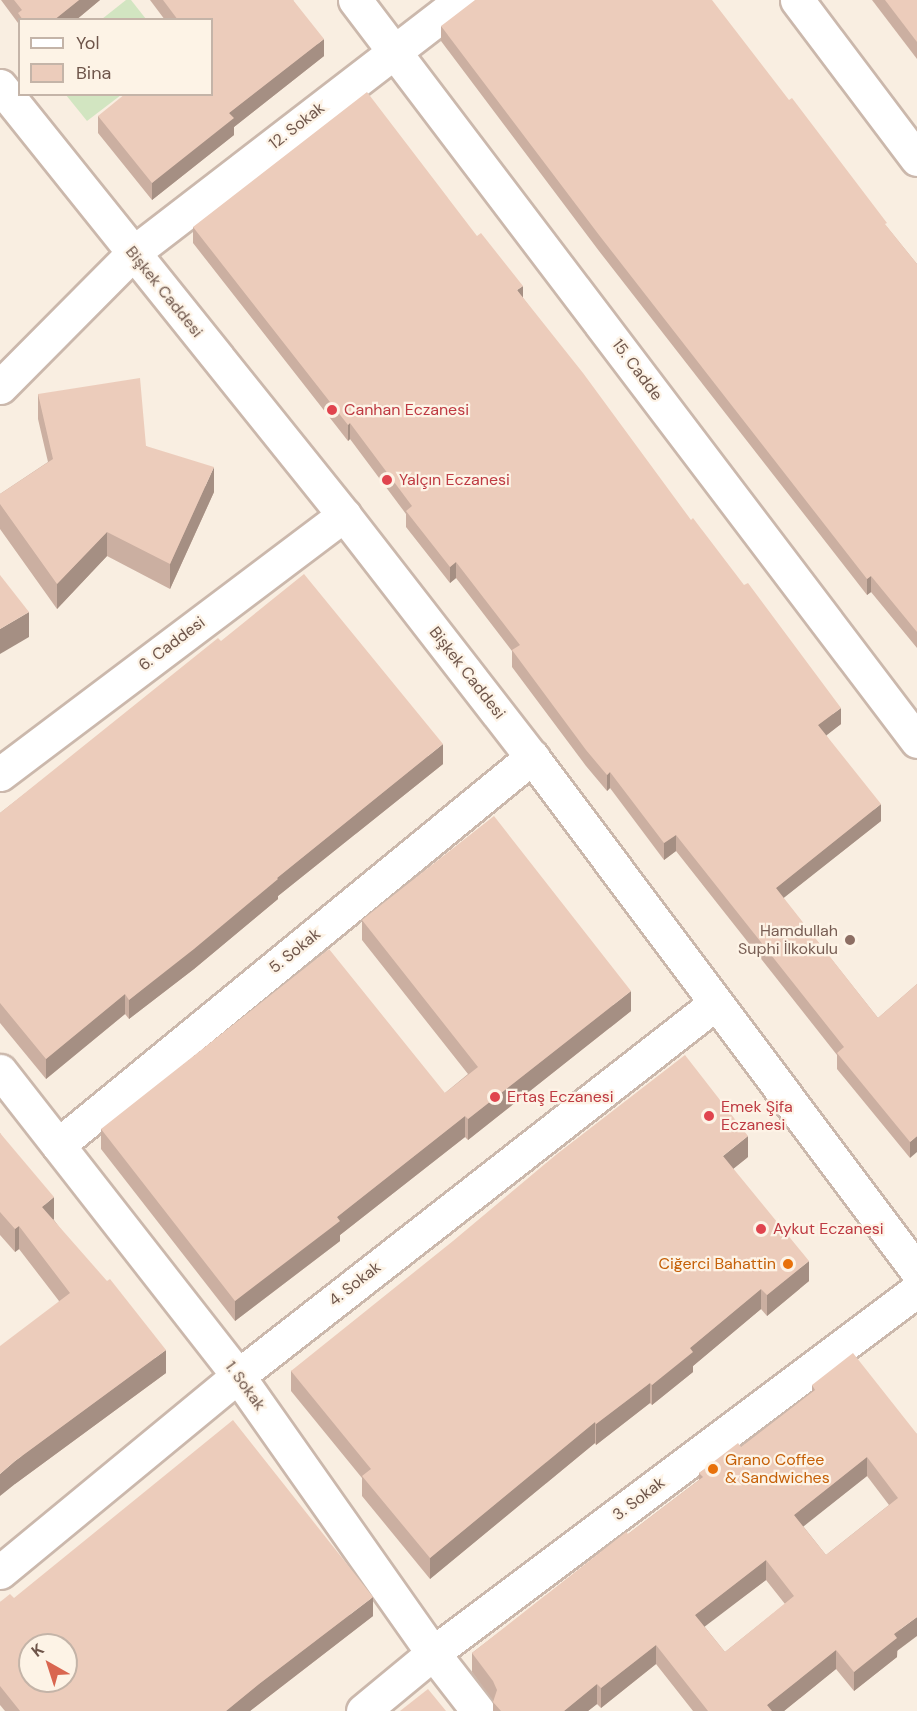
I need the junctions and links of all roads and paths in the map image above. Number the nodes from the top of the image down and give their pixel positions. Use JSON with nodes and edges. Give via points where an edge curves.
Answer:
{"nodes":[{"id":1,"x":355,"y":0,"type":"edge"},
{"id":2,"x":461,"y":0,"type":"edge"},
{"id":3,"x":797,"y":0,"type":"edge"},
{"id":4,"x":395,"y":49,"type":"junction"},
{"id":5,"x":0,"y":86,"type":"edge"},
{"id":6,"x":917,"y":159,"type":"edge"},
{"id":7,"x":133,"y":253,"type":"junction"},
{"id":8,"x":0,"y":387,"type":"edge"},
{"id":9,"x":344,"y":515,"type":"junction"},
{"id":10,"x":917,"y":741,"type":"edge"},
{"id":11,"x":532,"y":758,"type":"junction"},
{"id":12,"x":0,"y":774,"type":"edge"},
{"id":13,"x":717,"y":1003,"type":"junction"},
{"id":14,"x":0,"y":1071,"type":"edge"},
{"id":15,"x":58,"y":1145,"type":"junction"},
{"id":16,"x":917,"y":1271,"type":"edge"},
{"id":17,"x":917,"y":1290,"type":"edge"},
{"id":18,"x":238,"y":1376,"type":"junction"},
{"id":19,"x":0,"y":1572,"type":"edge"},
{"id":20,"x":433,"y":1653,"type":"junction"},
{"id":21,"x":363,"y":1711,"type":"edge"},
{"id":22,"x":478,"y":1711,"type":"edge"}],
"edges":[{"from":1,"to":4,"type":"street","name":"15. Cadde"},
{"from":2,"to":4,"type":"street","name":"12. Sokak"},
{"from":3,"to":6,"type":"street"},
{"from":4,"to":7,"type":"street","name":"12. Sokak"},
{"from":4,"to":10,"type":"street","name":"15. Cadde"},
{"from":5,"to":7,"type":"street","name":"Bişkek Caddesi"},
{"from":7,"to":8,"type":"street","name":"12. Sokak"},
{"from":7,"to":9,"type":"street","name":"Bişkek Caddesi"},
{"from":9,"to":11,"type":"street","name":"Bişkek Caddesi"},
{"from":9,"to":12,"type":"street","name":"6. Caddesi"},
{"from":11,"to":13,"type":"street","name":"Bişkek Caddesi"},
{"from":11,"to":15,"type":"street","name":"5. Sokak"},
{"from":13,"to":16,"type":"street","name":"Bişkek Caddesi"},
{"from":13,"to":18,"type":"street","name":"4. Sokak"},
{"from":14,"to":15,"type":"street","name":"1. Sokak"},
{"from":15,"to":18,"type":"street","name":"1. Sokak"},
{"from":17,"to":20,"type":"street","name":"3. Sokak"},
{"from":18,"to":19,"type":"street","name":"4. Sokak"},
{"from":18,"to":20,"type":"street","name":"1. Sokak"},
{"from":20,"to":21,"type":"street","name":"3. Sokak"},
{"from":20,"to":22,"type":"street","name":"1. Sokak"}]}
